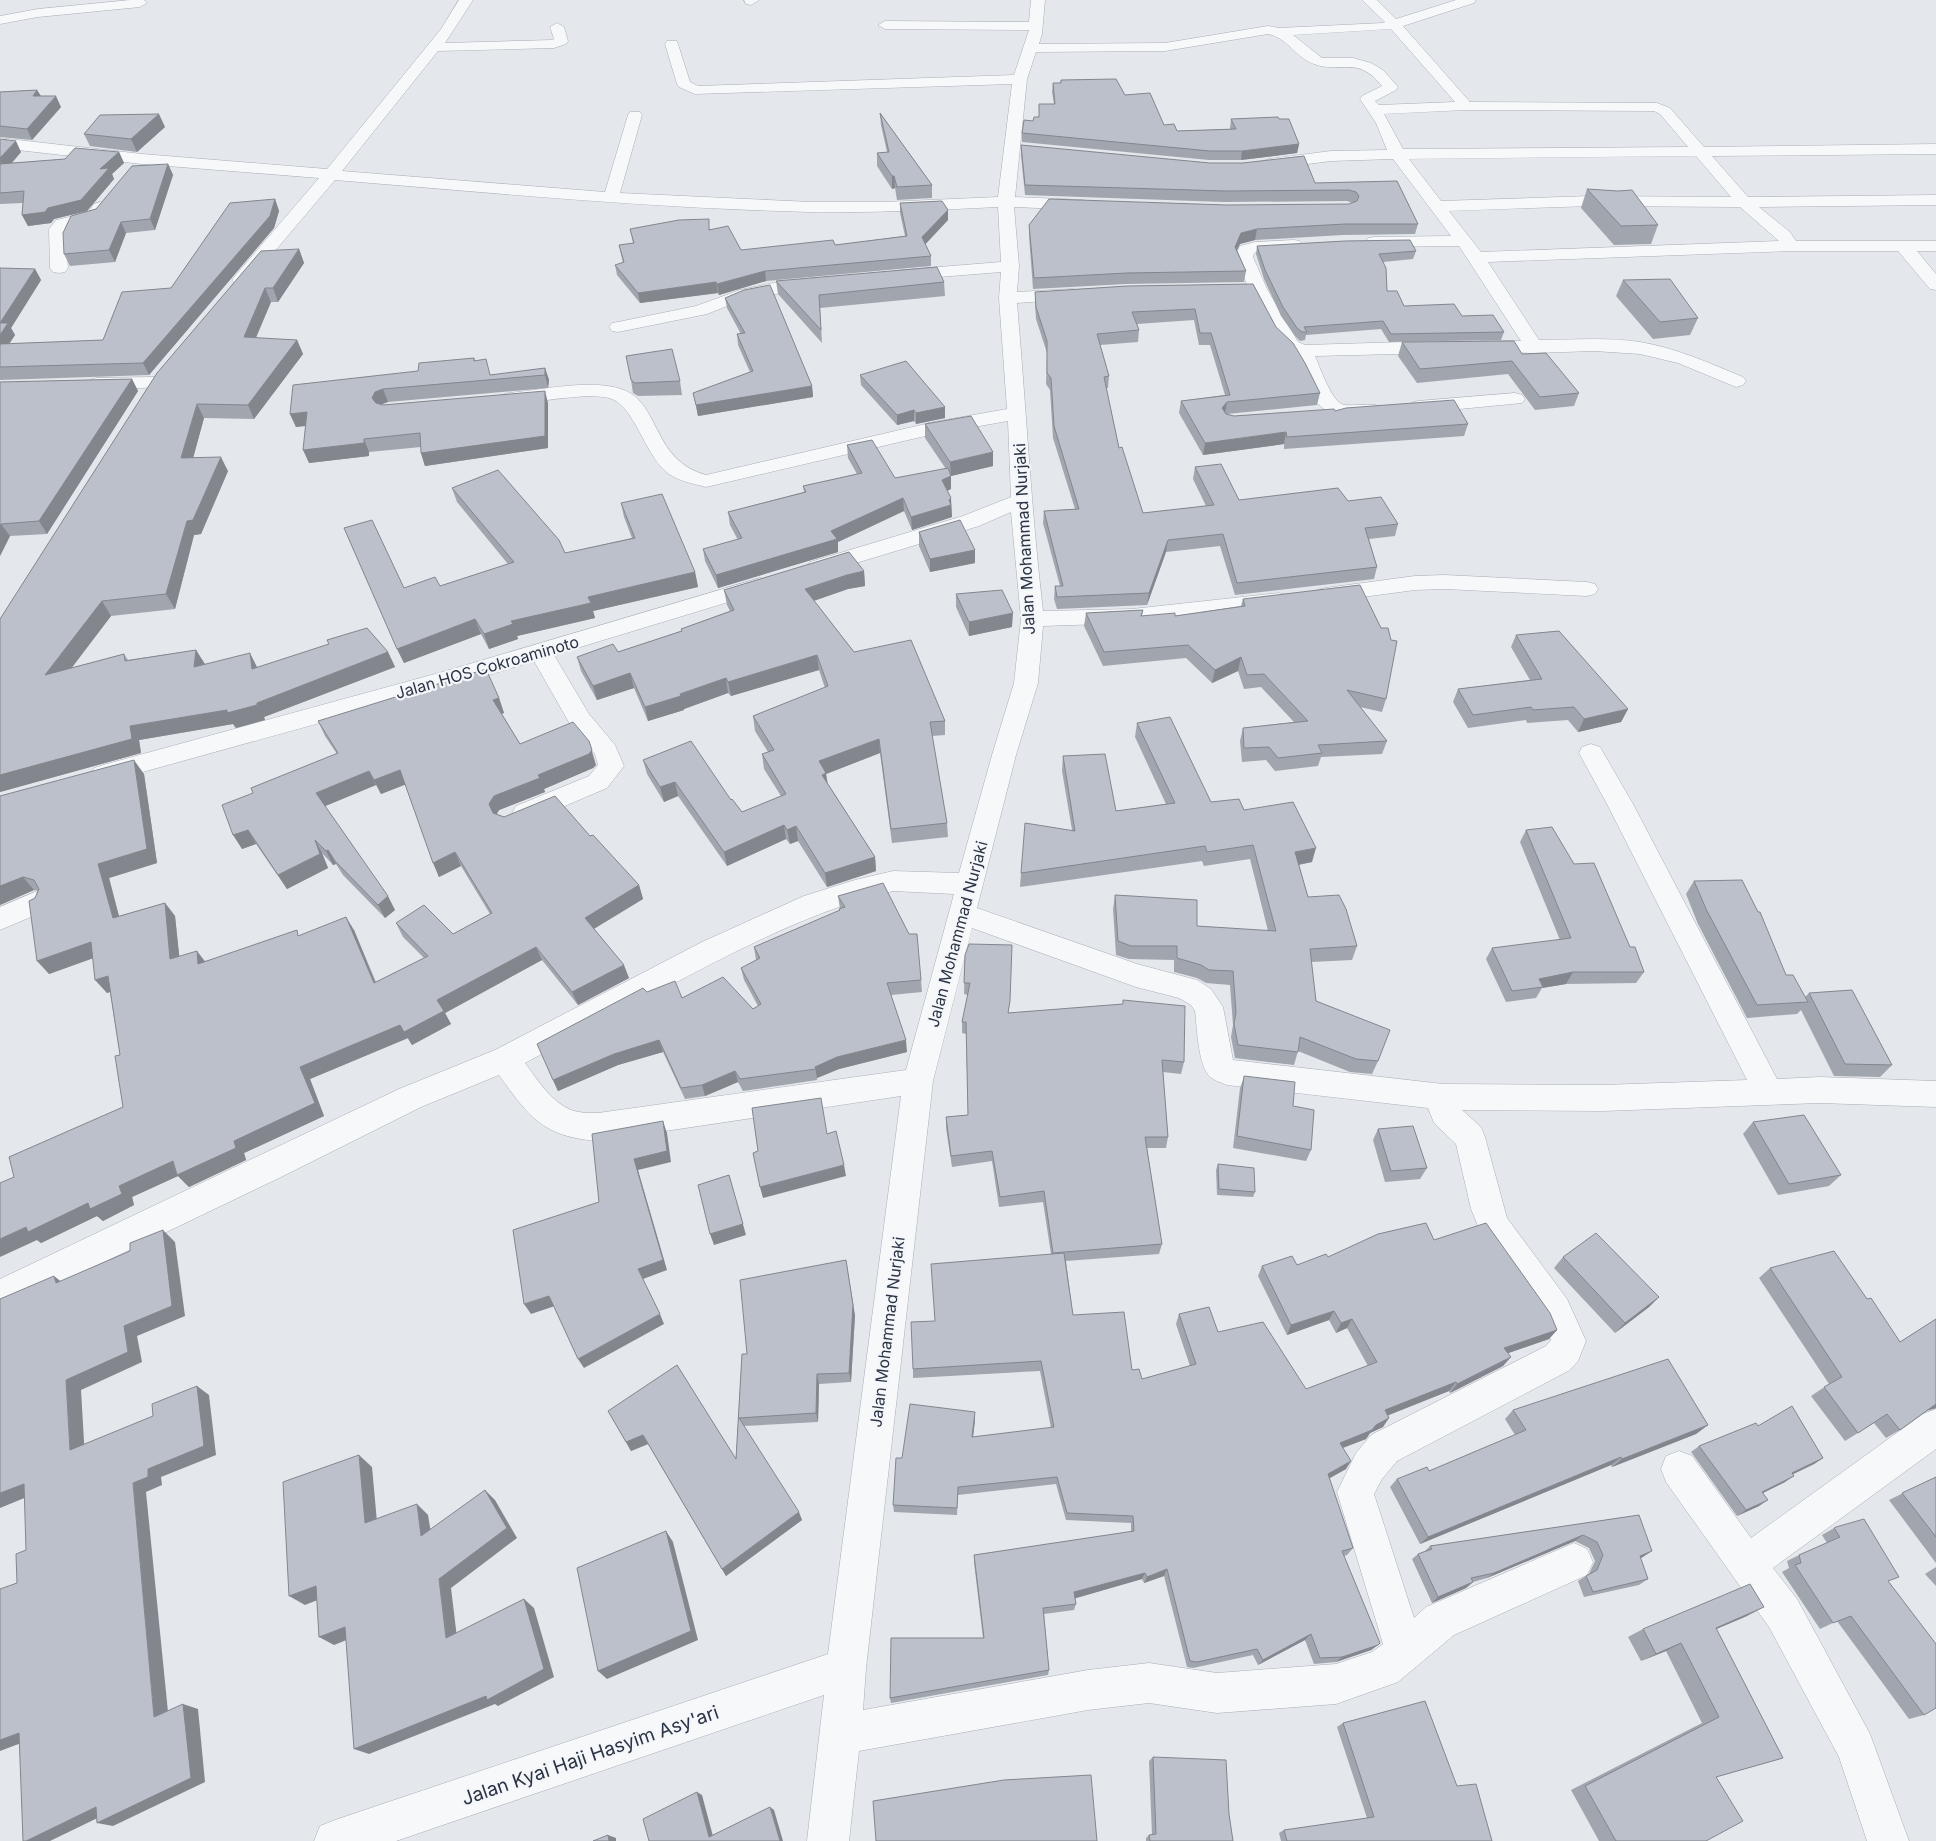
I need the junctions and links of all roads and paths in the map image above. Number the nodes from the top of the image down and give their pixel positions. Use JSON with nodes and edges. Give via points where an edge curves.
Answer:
{"nodes":[{"id":1,"x":466,"y":0,"type":"edge"},
{"id":2,"x":1038,"y":0,"type":"edge"},
{"id":3,"x":1369,"y":0,"type":"edge"},
{"id":4,"x":1469,"y":0,"type":"edge"},
{"id":5,"x":140,"y":3,"type":"dead end"},
{"id":6,"x":0,"y":20,"type":"edge"},
{"id":7,"x":885,"y":25,"type":"dead end"},
{"id":8,"x":1390,"y":25,"type":"junction"},
{"id":9,"x":1035,"y":26,"type":"junction"},
{"id":10,"x":557,"y":27,"type":"dead end"},
{"id":11,"x":1280,"y":32,"type":"junction"},
{"id":12,"x":672,"y":44,"type":"dead end"},
{"id":13,"x":434,"y":47,"type":"junction"},
{"id":14,"x":1030,"y":48,"type":"junction"},
{"id":15,"x":1020,"y":79,"type":"junction"},
{"id":16,"x":1372,"y":105,"type":"junction"},
{"id":17,"x":1466,"y":106,"type":"junction"},
{"id":18,"x":635,"y":115,"type":"dead end"},
{"id":19,"x":0,"y":142,"type":"edge"},
{"id":20,"x":1011,"y":148,"type":"junction"},
{"id":21,"x":1936,"y":149,"type":"edge"},
{"id":22,"x":1030,"y":150,"type":"edge"},
{"id":23,"x":1702,"y":152,"type":"junction"},
{"id":24,"x":1397,"y":154,"type":"junction"},
{"id":25,"x":142,"y":158,"type":"junction"},
{"id":26,"x":1250,"y":166,"type":"edge"},
{"id":27,"x":130,"y":172,"type":"edge"},
{"id":28,"x":332,"y":173,"type":"junction"},
{"id":29,"x":112,"y":192,"type":"edge"},
{"id":30,"x":611,"y":197,"type":"junction"},
{"id":31,"x":1936,"y":200,"type":"edge"},
{"id":32,"x":1006,"y":202,"type":"junction"},
{"id":33,"x":1744,"y":202,"type":"junction"},
{"id":34,"x":1098,"y":206,"type":"edge"},
{"id":35,"x":1437,"y":206,"type":"junction"},
{"id":36,"x":1362,"y":242,"type":"edge"},
{"id":37,"x":1462,"y":242,"type":"junction"},
{"id":38,"x":1313,"y":244,"type":"edge"},
{"id":39,"x":1791,"y":246,"type":"junction"},
{"id":40,"x":1936,"y":246,"type":"edge"},
{"id":41,"x":1904,"y":247,"type":"junction"},
{"id":42,"x":1476,"y":257,"type":"junction"},
{"id":43,"x":1010,"y":266,"type":"junction"},
{"id":44,"x":59,"y":268,"type":"dead end"},
{"id":45,"x":881,"y":277,"type":"edge"},
{"id":46,"x":834,"y":282,"type":"edge"},
{"id":47,"x":1936,"y":286,"type":"edge"},
{"id":48,"x":1258,"y":289,"type":"junction"},
{"id":49,"x":1239,"y":290,"type":"edge"},
{"id":50,"x":231,"y":293,"type":"edge"},
{"id":51,"x":1087,"y":293,"type":"edge"},
{"id":52,"x":1008,"y":298,"type":"junction"},
{"id":53,"x":618,"y":327,"type":"dead end"},
{"id":54,"x":1534,"y":348,"type":"junction"},
{"id":55,"x":1303,"y":351,"type":"junction"},
{"id":56,"x":167,"y":368,"type":"edge"},
{"id":57,"x":1736,"y":381,"type":"dead end"},
{"id":58,"x":155,"y":383,"type":"junction"},
{"id":59,"x":77,"y":385,"type":"edge"},
{"id":60,"x":1515,"y":399,"type":"dead end"},
{"id":61,"x":144,"y":400,"type":"edge"},
{"id":62,"x":493,"y":401,"type":"edge"},
{"id":63,"x":1338,"y":411,"type":"junction"},
{"id":64,"x":1017,"y":413,"type":"junction"},
{"id":65,"x":1309,"y":413,"type":"edge"},
{"id":66,"x":1021,"y":500,"type":"junction"},
{"id":67,"x":971,"y":521,"type":"junction"},
{"id":68,"x":1023,"y":532,"type":"junction"},
{"id":69,"x":1587,"y":589,"type":"dead end"},
{"id":70,"x":1032,"y":618,"type":"junction"},
{"id":71,"x":540,"y":652,"type":"junction"},
{"id":72,"x":1592,"y":753,"type":"dead end"},
{"id":73,"x":86,"y":779,"type":"edge"},
{"id":74,"x":509,"y":819,"type":"edge"},
{"id":75,"x":970,"y":884,"type":"junction"},
{"id":76,"x":35,"y":903,"type":"edge"},
{"id":77,"x":962,"y":914,"type":"junction"},
{"id":78,"x":0,"y":918,"type":"edge"},
{"id":79,"x":505,"y":1059,"type":"junction"},
{"id":80,"x":918,"y":1081,"type":"junction"},
{"id":81,"x":1768,"y":1091,"type":"junction"},
{"id":82,"x":1936,"y":1094,"type":"edge"},
{"id":83,"x":1443,"y":1103,"type":"junction"},
{"id":84,"x":0,"y":1296,"type":"edge"},
{"id":85,"x":1936,"y":1427,"type":"edge"},
{"id":86,"x":1679,"y":1469,"type":"dead end"},
{"id":87,"x":1574,"y":1562,"type":"dead end"},
{"id":88,"x":1748,"y":1563,"type":"junction"},
{"id":89,"x":1404,"y":1650,"type":"junction"},
{"id":90,"x":846,"y":1668,"type":"junction"},
{"id":91,"x":841,"y":1734,"type":"junction"},
{"id":92,"x":334,"y":1841,"type":"edge"},
{"id":93,"x":828,"y":1841,"type":"edge"},
{"id":94,"x":1888,"y":1841,"type":"edge"}],
"edges":[{"from":1,"to":13,"type":"street"},
{"from":2,"to":9,"type":"street","name":"Jalan Mohammad Nurjaki"},
{"from":3,"to":8,"type":"street"},
{"from":4,"to":8,"type":"street"},
{"from":5,"to":6,"type":"street"},
{"from":7,"to":9,"type":"street"},
{"from":8,"to":11,"type":"street"},
{"from":8,"to":17,"type":"street"},
{"from":9,"to":14,"type":"street","name":"Jalan Mohammad Nurjaki"},
{"from":10,"to":13,"type":"street","via":[[561,41],[554,44]]},
{"from":11,"to":14,"type":"street","via":[[1268,30],[1165,47]]},
{"from":11,"to":16,"type":"street","via":[[1316,60],[1365,63],[1391,87]]},
{"from":12,"to":15,"type":"street","via":[[684,84],[695,90]]},
{"from":13,"to":28,"type":"street"},
{"from":14,"to":15,"type":"street","name":"Jalan Mohammad Nurjaki"},
{"from":15,"to":20,"type":"street","name":"Jalan Mohammad Nurjaki"},
{"from":16,"to":17,"type":"street"},
{"from":16,"to":24,"type":"street"},
{"from":17,"to":23,"type":"street","via":[[1657,107],[1665,111]]},
{"from":18,"to":30,"type":"street"},
{"from":19,"to":25,"type":"street"},
{"from":20,"to":22,"type":"street"},
{"from":20,"to":32,"type":"street","name":"Jalan Mohammad Nurjaki"},
{"from":21,"to":23,"type":"street"},
{"from":23,"to":24,"type":"street"},
{"from":23,"to":33,"type":"street"},
{"from":24,"to":26,"type":"street","via":[[1331,156]]},
{"from":24,"to":35,"type":"street"},
{"from":25,"to":27,"type":"street"},
{"from":25,"to":28,"type":"street"},
{"from":28,"to":30,"type":"street"},
{"from":28,"to":50,"type":"street"},
{"from":29,"to":44,"type":"street","via":[[94,216],[62,224],[57,229]]},
{"from":30,"to":32,"type":"street","via":[[811,207]]},
{"from":31,"to":33,"type":"street"},
{"from":32,"to":34,"type":"street"},
{"from":32,"to":43,"type":"street","name":"Jalan Mohammad Nurjaki"},
{"from":33,"to":35,"type":"street","via":[[1591,201]]},
{"from":33,"to":39,"type":"street","via":[[1784,236]]},
{"from":35,"to":37,"type":"street"},
{"from":36,"to":37,"type":"street"},
{"from":37,"to":42,"type":"street"},
{"from":38,"to":48,"type":"street","via":[[1246,250],[1244,257]]},
{"from":39,"to":41,"type":"street"},
{"from":39,"to":42,"type":"street"},
{"from":40,"to":41,"type":"street"},
{"from":41,"to":47,"type":"street"},
{"from":42,"to":54,"type":"street"},
{"from":43,"to":45,"type":"street"},
{"from":43,"to":52,"type":"street","name":"Jalan Mohammad Nurjaki"},
{"from":46,"to":53,"type":"street","via":[[778,287],[740,295],[701,310]]},
{"from":48,"to":49,"type":"street"},
{"from":48,"to":55,"type":"street","via":[[1291,346]]},
{"from":51,"to":52,"type":"street"},
{"from":52,"to":64,"type":"street","name":"Jalan Mohammad Nurjaki"},
{"from":54,"to":55,"type":"street"},
{"from":54,"to":57,"type":"street","via":[[1594,345],[1640,348],[1685,359]]},
{"from":55,"to":63,"type":"street","via":[[1327,403]]},
{"from":56,"to":58,"type":"street"},
{"from":58,"to":59,"type":"street"},
{"from":58,"to":61,"type":"street"},
{"from":60,"to":63,"type":"street"},
{"from":62,"to":64,"type":"street","via":[[598,391],[618,395],[631,403],[653,444],[676,472],[706,482],[934,428]]},
{"from":63,"to":65,"type":"street"},
{"from":64,"to":66,"type":"street","name":"Jalan Mohammad Nurjaki"},
{"from":66,"to":67,"type":"street","name":"Jalan HOS Cokroaminoto"},
{"from":66,"to":68,"type":"street","name":"Jalan Mohammad Nurjaki"},
{"from":67,"to":68,"type":"street","name":"Jalan HOS Cokroaminoto"},
{"from":67,"to":71,"type":"street","name":"Jalan HOS Cokroaminoto"},
{"from":68,"to":70,"type":"street","name":"Jalan Mohammad Nurjaki"},
{"from":69,"to":70,"type":"street","via":[[1415,583],[1132,616]]},
{"from":70,"to":75,"type":"street","name":"Jalan Mohammad Nurjaki","via":[[1026,683]]},
{"from":71,"to":73,"type":"street","name":"Jalan HOS Cokroaminoto"},
{"from":71,"to":74,"type":"street","via":[[580,720],[606,751],[611,766],[598,782]]},
{"from":72,"to":81,"type":"street"},
{"from":75,"to":77,"type":"street","name":"Jalan Mohammad Nurjaki"},
{"from":75,"to":79,"type":"street","via":[[893,881],[814,904],[712,950]]},
{"from":76,"to":78,"type":"street"},
{"from":77,"to":80,"type":"street","name":"Jalan Mohammad Nurjaki"},
{"from":77,"to":83,"type":"street","via":[[1136,975],[1187,988],[1209,1007],[1218,1066],[1228,1072]]},
{"from":79,"to":80,"type":"street","via":[[539,1103],[560,1120],[576,1126],[598,1127]]},
{"from":79,"to":84,"type":"street","via":[[410,1098]]},
{"from":80,"to":90,"type":"street","name":"Jalan Mohammad Nurjaki"},
{"from":81,"to":82,"type":"street"},
{"from":81,"to":83,"type":"street"},
{"from":83,"to":89,"type":"street","via":[[1470,1137],[1494,1226],[1555,1310],[1569,1341],[1558,1358],[1384,1448],[1359,1481],[1355,1492]]},
{"from":85,"to":88,"type":"street"},
{"from":86,"to":88,"type":"street"},
{"from":87,"to":89,"type":"street","via":[[1440,1621]]},
{"from":88,"to":94,"type":"street","via":[[1783,1613],[1856,1748]]},
{"from":89,"to":91,"type":"street","via":[[1384,1668],[1336,1684],[1217,1694],[1149,1683],[1088,1690]]},
{"from":90,"to":91,"type":"street","name":"Jalan Mohammad Nurjaki"},
{"from":90,"to":92,"type":"street","name":"Jalan Kyai Haji Hasyim Asy'ari"},
{"from":91,"to":93,"type":"street","name":"Jalan Mohammad Nurjaki"}]}
